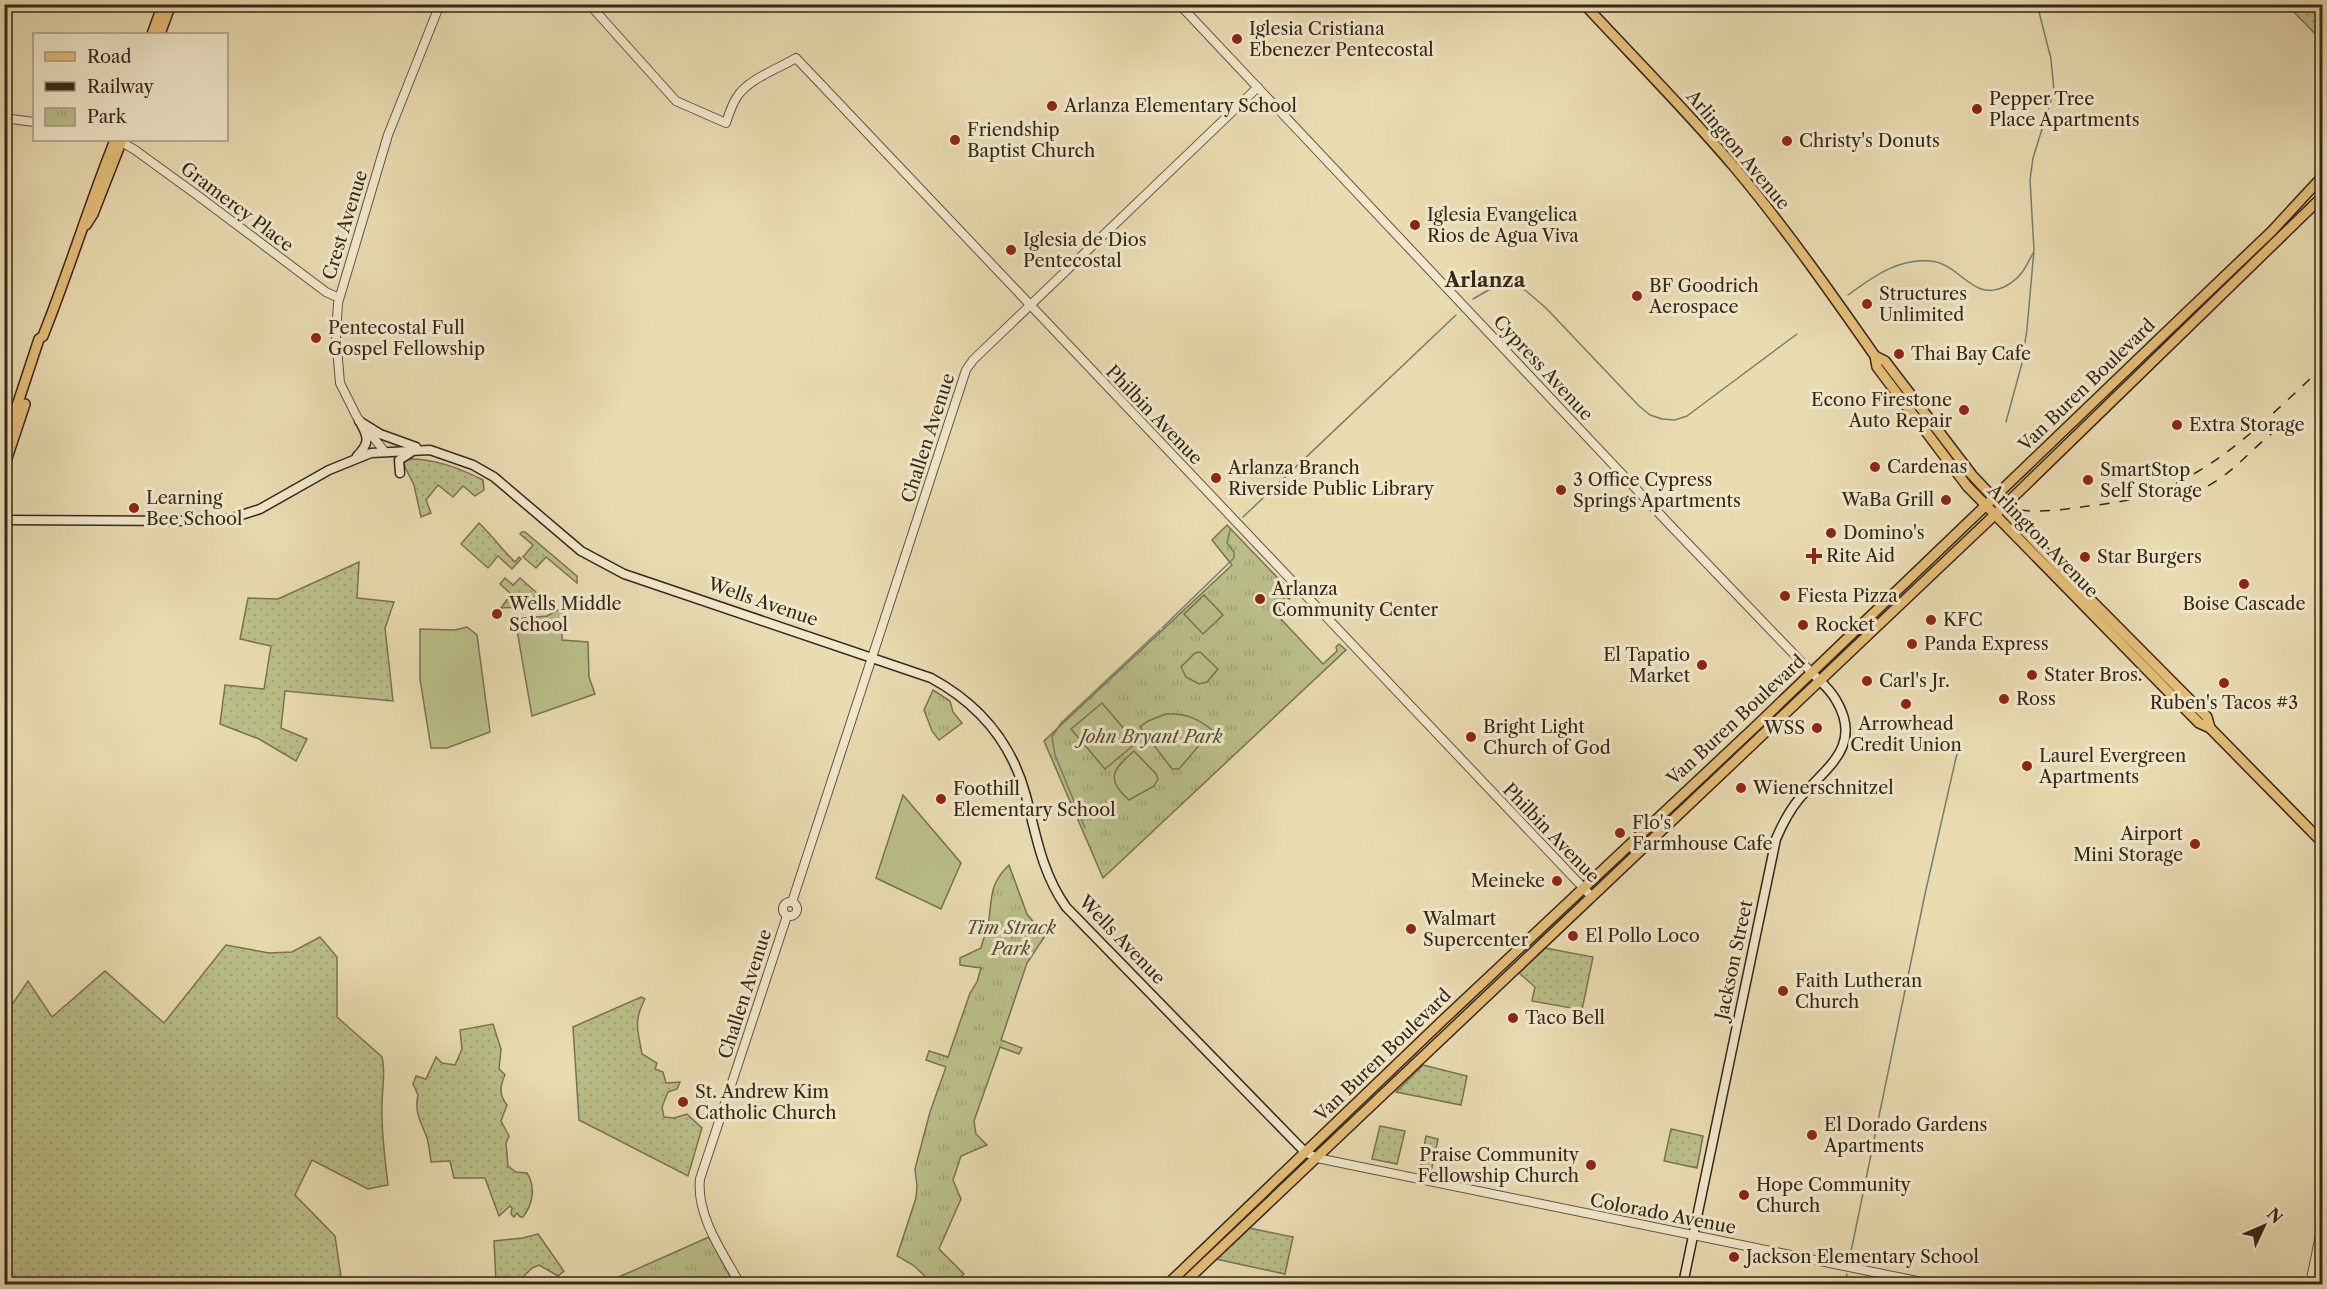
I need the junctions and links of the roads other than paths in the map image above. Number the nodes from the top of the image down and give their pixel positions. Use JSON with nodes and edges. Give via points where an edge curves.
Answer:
{"nodes":[{"id":1,"x":163,"y":4,"type":"edge"},
{"id":2,"x":171,"y":4,"type":"edge"},
{"id":3,"x":440,"y":4,"type":"edge"},
{"id":4,"x":589,"y":4,"type":"edge"},
{"id":5,"x":1179,"y":4,"type":"edge"},
{"id":6,"x":1584,"y":4,"type":"edge"},
{"id":7,"x":152,"y":33,"type":"edge"},
{"id":8,"x":160,"y":33,"type":"edge"},
{"id":9,"x":1258,"y":87,"type":"junction"},
{"id":10,"x":4,"y":118,"type":"edge"},
{"id":11,"x":33,"y":122,"type":"edge"},
{"id":12,"x":119,"y":141,"type":"edge"},
{"id":13,"x":120,"y":141,"type":"edge"},
{"id":14,"x":2322,"y":177,"type":"edge"},
{"id":15,"x":2322,"y":197,"type":"edge"},
{"id":16,"x":339,"y":298,"type":"junction"},
{"id":17,"x":1029,"y":305,"type":"junction"},
{"id":18,"x":43,"y":336,"type":"junction"},
{"id":19,"x":1875,"y":356,"type":"junction"},
{"id":20,"x":1893,"y":388,"type":"junction"},
{"id":21,"x":1918,"y":406,"type":"junction"},
{"id":22,"x":359,"y":421,"type":"junction"},
{"id":23,"x":4,"y":445,"type":"edge"},
{"id":24,"x":421,"y":450,"type":"junction"},
{"id":25,"x":385,"y":452,"type":"junction"},
{"id":26,"x":354,"y":459,"type":"junction"},
{"id":27,"x":4,"y":467,"type":"edge"},
{"id":28,"x":400,"y":473,"type":"dead end"},
{"id":29,"x":1993,"y":497,"type":"junction"},
{"id":30,"x":1985,"y":505,"type":"junction"},
{"id":31,"x":2003,"y":507,"type":"junction"},
{"id":32,"x":1994,"y":515,"type":"junction"},
{"id":33,"x":4,"y":520,"type":"edge"},
{"id":34,"x":1941,"y":547,"type":"junction"},
{"id":35,"x":1915,"y":573,"type":"junction"},
{"id":36,"x":1923,"y":581,"type":"junction"},
{"id":37,"x":1889,"y":614,"type":"junction"},
{"id":38,"x":872,"y":657,"type":"junction"},
{"id":39,"x":1811,"y":672,"type":"junction"},
{"id":40,"x":1820,"y":681,"type":"junction"},
{"id":41,"x":2210,"y":728,"type":"junction"},
{"id":42,"x":1700,"y":777,"type":"junction"},
{"id":43,"x":1708,"y":786,"type":"junction"},
{"id":44,"x":2322,"y":842,"type":"edge"},
{"id":45,"x":1583,"y":887,"type":"junction"},
{"id":46,"x":1592,"y":897,"type":"junction"},
{"id":47,"x":1392,"y":1069,"type":"junction"},
{"id":48,"x":1351,"y":1125,"type":"junction"},
{"id":49,"x":1305,"y":1152,"type":"junction"},
{"id":50,"x":1317,"y":1158,"type":"junction"},
{"id":51,"x":2322,"y":1225,"type":"edge"},
{"id":52,"x":1693,"y":1236,"type":"junction"},
{"id":53,"x":740,"y":1284,"type":"edge"},
{"id":54,"x":1168,"y":1284,"type":"edge"},
{"id":55,"x":1183,"y":1284,"type":"edge"},
{"id":56,"x":1683,"y":1284,"type":"edge"},
{"id":57,"x":1932,"y":1284,"type":"edge"},
{"id":58,"x":2310,"y":1284,"type":"edge"}],
"edges":[{"from":1,"to":7,"type":"main road"},
{"from":2,"to":8,"type":"main road"},
{"from":3,"to":16,"type":"street","name":"Crest Avenue","via":[[388,135]]},
{"from":4,"to":17,"type":"street","name":"Philbin Avenue","via":[[676,101],[726,123],[735,98],[743,89],[796,58]]},
{"from":5,"to":9,"type":"street","name":"Cypress Avenue"},
{"from":6,"to":19,"type":"main road","name":"Arlington Avenue","via":[[1738,172]]},
{"from":9,"to":17,"type":"street","name":"Challen Avenue"},
{"from":9,"to":39,"type":"street","name":"Cypress Avenue"},
{"from":10,"to":11,"type":"street"},
{"from":12,"to":18,"type":"main road","via":[[86,213]]},
{"from":13,"to":16,"type":"street","name":"Gramercy Place"},
{"from":14,"to":29,"type":"main road","name":"Van Buren Boulevard","via":[[2264,239]]},
{"from":15,"to":31,"type":"main road","name":"Van Buren Boulevard"},
{"from":16,"to":22,"type":"street","name":"Crest Avenue","via":[[339,383]]},
{"from":17,"to":38,"type":"street","name":"Challen Avenue","via":[[966,370]]},
{"from":17,"to":45,"type":"street","name":"Philbin Avenue"},
{"from":18,"to":23,"type":"main road"},
{"from":18,"to":27,"type":"main road","via":[[45,342]]},
{"from":19,"to":20,"type":"main road","name":"Arlington Avenue","via":[[1877,367]]},
{"from":19,"to":21,"type":"main road","name":"Arlington Avenue","via":[[1885,361]]},
{"from":20,"to":21,"type":"main road","via":[[1899,386]]},
{"from":20,"to":30,"type":"main road","name":"Arlington Avenue","via":[[1958,476]]},
{"from":21,"to":29,"type":"main road","name":"Arlington Avenue"},
{"from":22,"to":24,"type":"main road"},
{"from":22,"to":25,"type":"street","name":"Crest Avenue"},
{"from":22,"to":26,"type":"main road","via":[[368,443]]},
{"from":24,"to":25,"type":"main road","name":"Wells Avenue"},
{"from":24,"to":28,"type":"main road","via":[[401,458]]},
{"from":24,"to":38,"type":"main road","name":"Wells Avenue","via":[[473,465],[494,477],[581,551],[624,574]]},
{"from":25,"to":26,"type":"main road","name":"Wells Avenue"},
{"from":26,"to":33,"type":"main road","name":"Wells Avenue","via":[[260,509],[229,519]]},
{"from":29,"to":30,"type":"main road","name":"Van Buren Boulevard"},
{"from":29,"to":31,"type":"main road","name":"Arlington Avenue"},
{"from":30,"to":32,"type":"main road","name":"Arlington Avenue"},
{"from":30,"to":34,"type":"main road","name":"Van Buren Boulevard"},
{"from":31,"to":32,"type":"main road","name":"Van Buren Boulevard"},
{"from":31,"to":41,"type":"main road","name":"Arlington Avenue","via":[[2207,717]]},
{"from":32,"to":36,"type":"main road","name":"Van Buren Boulevard"},
{"from":32,"to":41,"type":"main road","name":"Arlington Avenue","via":[[2199,723]]},
{"from":34,"to":35,"type":"main road","name":"Van Buren Boulevard"},
{"from":34,"to":36,"type":"main road"},
{"from":35,"to":37,"type":"main road","via":[[1914,582],[1895,601]]},
{"from":35,"to":39,"type":"main road","name":"Van Buren Boulevard"},
{"from":36,"to":37,"type":"main road","name":"Van Buren Boulevard"},
{"from":37,"to":40,"type":"main road","name":"Van Buren Boulevard"},
{"from":38,"to":49,"type":"main road","name":"Wells Avenue","via":[[950,689],[986,719],[1016,766],[1054,891]]},
{"from":38,"to":53,"type":"street","name":"Challen Avenue","via":[[792,902],[783,907],[787,915],[700,1179],[701,1203],[710,1228]]},
{"from":39,"to":40,"type":"main road","name":"Jackson Street"},
{"from":39,"to":42,"type":"main road","name":"Van Buren Boulevard"},
{"from":40,"to":43,"type":"main road","name":"Van Buren Boulevard"},
{"from":40,"to":52,"type":"main road","name":"Jackson Street","via":[[1840,708],[1843,747],[1829,769],[1792,808],[1776,839]]},
{"from":41,"to":44,"type":"main road","name":"Arlington Avenue"},
{"from":42,"to":43,"type":"main road"},
{"from":42,"to":45,"type":"main road","name":"Van Buren Boulevard"},
{"from":43,"to":46,"type":"main road","name":"Van Buren Boulevard"},
{"from":45,"to":46,"type":"street","name":"Philbin Avenue"},
{"from":45,"to":47,"type":"main road","name":"Van Buren Boulevard"},
{"from":46,"to":48,"type":"main road","name":"Van Buren Boulevard"},
{"from":47,"to":48,"type":"main road","via":[[1387,1082],[1357,1111]]},
{"from":47,"to":49,"type":"main road","name":"Van Buren Boulevard"},
{"from":48,"to":50,"type":"main road","name":"Van Buren Boulevard"},
{"from":49,"to":50,"type":"main road","name":"Wells Avenue"},
{"from":49,"to":54,"type":"main road","name":"Van Buren Boulevard"},
{"from":50,"to":52,"type":"street","name":"Colorado Avenue"},
{"from":50,"to":55,"type":"main road","name":"Van Buren Boulevard"},
{"from":51,"to":58,"type":"street"},
{"from":52,"to":56,"type":"main road","name":"Jackson Street"},
{"from":52,"to":57,"type":"street","name":"Colorado Avenue"}]}
